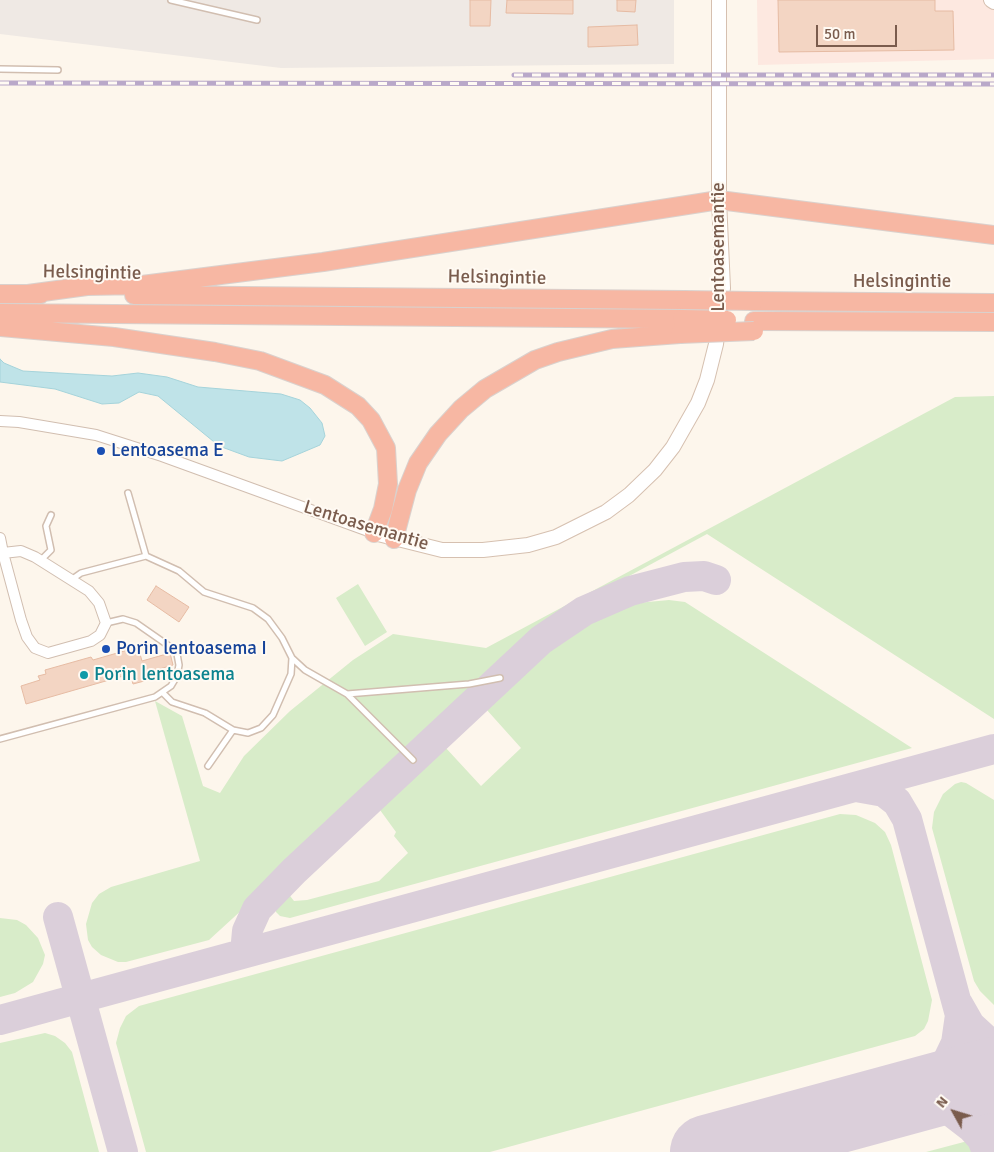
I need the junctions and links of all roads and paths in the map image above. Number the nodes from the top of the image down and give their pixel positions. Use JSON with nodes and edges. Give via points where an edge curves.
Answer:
{"nodes":[{"id":1,"x":171,"y":0,"type":"edge"},
{"id":2,"x":719,"y":0,"type":"edge"},
{"id":3,"x":257,"y":20,"type":"dead end"},
{"id":4,"x":0,"y":69,"type":"edge"},
{"id":5,"x":58,"y":70,"type":"dead end"},
{"id":6,"x":719,"y":200,"type":"junction"},
{"id":7,"x":994,"y":235,"type":"edge"},
{"id":8,"x":0,"y":294,"type":"edge"},
{"id":9,"x":28,"y":294,"type":"junction"},
{"id":10,"x":994,"y":304,"type":"edge"},
{"id":11,"x":0,"y":313,"type":"edge"},
{"id":12,"x":994,"y":322,"type":"edge"},
{"id":13,"x":681,"y":326,"type":"junction"},
{"id":14,"x":0,"y":327,"type":"edge"},
{"id":15,"x":0,"y":421,"type":"edge"},
{"id":16,"x":128,"y":493,"type":"dead end"},
{"id":17,"x":51,"y":515,"type":"dead end"},
{"id":18,"x":374,"y":533,"type":"junction"},
{"id":19,"x":0,"y":538,"type":"edge"},
{"id":20,"x":394,"y":539,"type":"junction"},
{"id":21,"x":1,"y":553,"type":"edge"},
{"id":22,"x":146,"y":556,"type":"junction"},
{"id":23,"x":42,"y":560,"type":"junction"},
{"id":24,"x":71,"y":580,"type":"junction"},
{"id":25,"x":106,"y":623,"type":"junction"},
{"id":26,"x":292,"y":658,"type":"junction"},
{"id":27,"x":500,"y":678,"type":"dead end"},
{"id":28,"x":163,"y":694,"type":"junction"},
{"id":29,"x":347,"y":694,"type":"junction"},
{"id":30,"x":233,"y":730,"type":"junction"},
{"id":31,"x":0,"y":739,"type":"edge"},
{"id":32,"x":413,"y":760,"type":"dead end"},
{"id":33,"x":208,"y":766,"type":"dead end"}],
"edges":[{"from":1,"to":3,"type":"lane"},
{"from":2,"to":6,"type":"main road","name":"Lentoasemantie"},
{"from":4,"to":5,"type":"lane"},
{"from":6,"to":7,"type":"highway"},
{"from":6,"to":9,"type":"highway","via":[[323,262],[142,285],[87,286]]},
{"from":6,"to":20,"type":"main road","name":"Lentoasemantie","via":[[723,288],[716,344],[698,403],[656,470],[606,512],[556,537],[528,545],[442,550]]},
{"from":8,"to":9,"type":"highway","name":"Helsingintie"},
{"from":9,"to":10,"type":"highway","name":"Helsingintie","bridge":true},
{"from":11,"to":13,"type":"highway","name":"Helsingintie"},
{"from":12,"to":13,"type":"highway","name":"Helsingintie","bridge":true},
{"from":13,"to":20,"type":"highway","via":[[558,352],[527,364],[486,389],[455,415],[418,463]]},
{"from":14,"to":18,"type":"highway","via":[[114,337],[215,352],[260,361],[325,385],[358,406],[371,420],[386,448],[388,484]]},
{"from":15,"to":18,"type":"street","name":"Lentoasemantie","via":[[96,435]]},
{"from":16,"to":22,"type":"lane"},
{"from":17,"to":23,"type":"lane","via":[[46,526],[51,550]]},
{"from":18,"to":20,"type":"main road","name":"Lentoasemantie"},
{"from":19,"to":21,"type":"street"},
{"from":21,"to":23,"type":"street","via":[[21,551]]},
{"from":21,"to":25,"type":"street","via":[[21,620],[35,648],[48,653],[91,641],[100,635]]},
{"from":22,"to":24,"type":"lane","via":[[81,573]]},
{"from":22,"to":26,"type":"lane","via":[[179,570],[204,592],[253,608],[268,619]]},
{"from":23,"to":24,"type":"street"},
{"from":24,"to":25,"type":"street","via":[[100,603]]},
{"from":25,"to":28,"type":"lane","via":[[123,619],[136,623],[177,654],[177,676]]},
{"from":26,"to":29,"type":"lane","via":[[305,670]]},
{"from":26,"to":30,"type":"lane","via":[[291,674],[273,715],[261,728],[248,733]]},
{"from":27,"to":29,"type":"lane","via":[[450,686]]},
{"from":28,"to":30,"type":"lane","via":[[172,702],[205,713]]},
{"from":28,"to":31,"type":"lane"},
{"from":29,"to":32,"type":"lane"},
{"from":30,"to":33,"type":"lane"}]}
